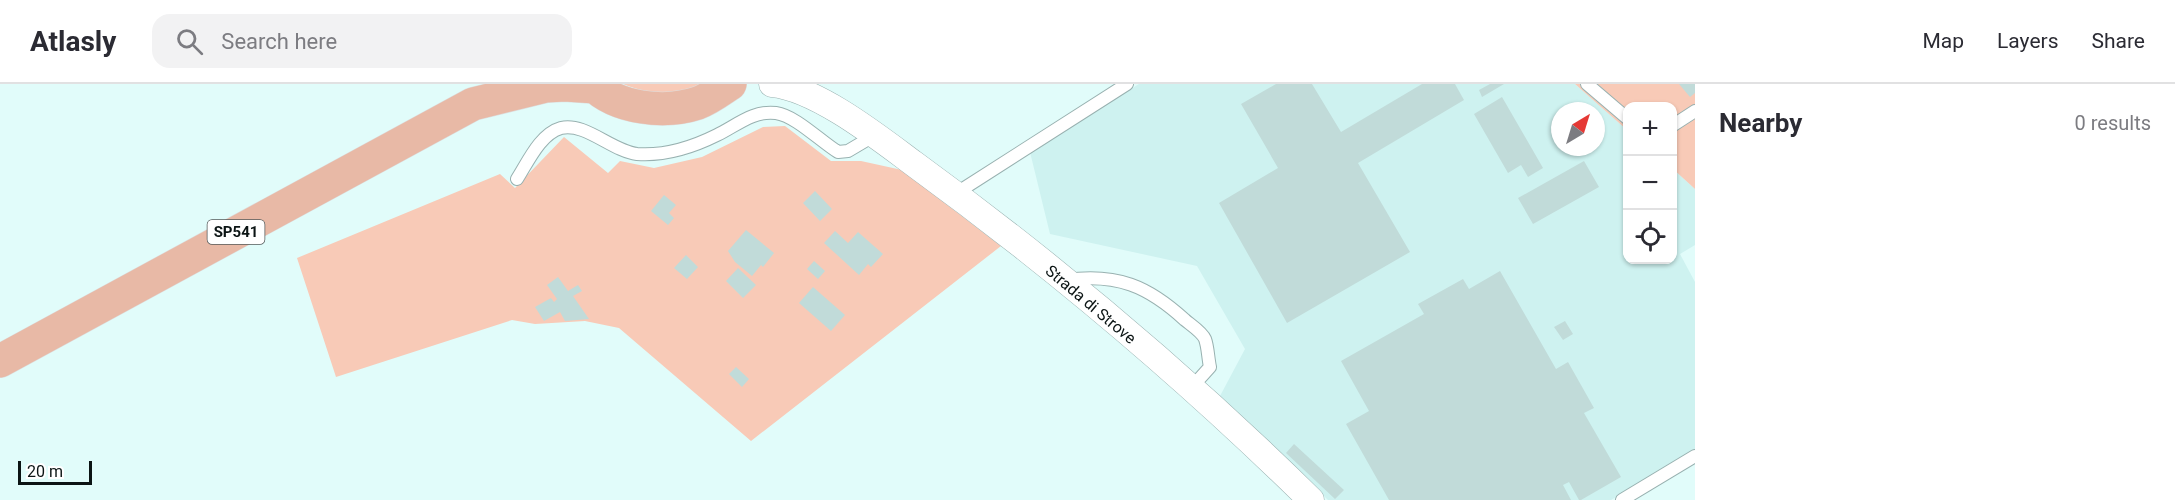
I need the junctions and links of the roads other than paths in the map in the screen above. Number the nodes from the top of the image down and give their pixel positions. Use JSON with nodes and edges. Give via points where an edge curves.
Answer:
{"nodes":[{"id":1,"x":730,"y":84,"type":"edge"},
{"id":2,"x":738,"y":84,"type":"edge"},
{"id":3,"x":772,"y":84,"type":"edge"},
{"id":4,"x":820,"y":84,"type":"edge"},
{"id":5,"x":1127,"y":84,"type":"edge"},
{"id":6,"x":1587,"y":84,"type":"edge"},
{"id":7,"x":593,"y":86,"type":"edge"},
{"id":8,"x":484,"y":94,"type":"edge"},
{"id":9,"x":1695,"y":111,"type":"edge"},
{"id":10,"x":1623,"y":115,"type":"edge"},
{"id":11,"x":1677,"y":123,"type":"edge"},
{"id":12,"x":866,"y":129,"type":"junction"},
{"id":13,"x":517,"y":179,"type":"dead end"},
{"id":14,"x":955,"y":194,"type":"junction"},
{"id":15,"x":1063,"y":280,"type":"junction"},
{"id":16,"x":0,"y":361,"type":"edge"},
{"id":17,"x":1192,"y":387,"type":"junction"},
{"id":18,"x":1695,"y":456,"type":"edge"},
{"id":19,"x":1311,"y":500,"type":"edge"},
{"id":20,"x":1622,"y":500,"type":"edge"}],
"edges":[{"from":1,"to":2,"type":"street"},
{"from":1,"to":7,"type":"main road","number":"SP541","via":[[699,103],[663,110],[627,104]]},
{"from":3,"to":12,"type":"street","name":"Strada di Strove","via":[[800,90]]},
{"from":4,"to":12,"type":"street","name":"Strada di Strove"},
{"from":5,"to":14,"type":"lane"},
{"from":6,"to":10,"type":"lane"},
{"from":7,"to":8,"type":"main road","number":"SP541","via":[[546,86]]},
{"from":8,"to":16,"type":"main road","number":"SP541"},
{"from":9,"to":11,"type":"lane"},
{"from":12,"to":13,"type":"lane","via":[[848,151],[838,152],[790,118],[763,113],[687,148],[636,154],[617,149],[583,130],[559,128],[546,136]]},
{"from":12,"to":14,"type":"street","name":"Strada di Strove"},
{"from":14,"to":15,"type":"street","name":"Strada di Strove"},
{"from":15,"to":17,"type":"street","name":"Strada di Strove"},
{"from":15,"to":17,"type":"lane","via":[[1116,280],[1140,287],[1170,306],[1205,337],[1210,367]]},
{"from":17,"to":19,"type":"street","name":"Strada di Strove"},
{"from":18,"to":20,"type":"lane"}]}
